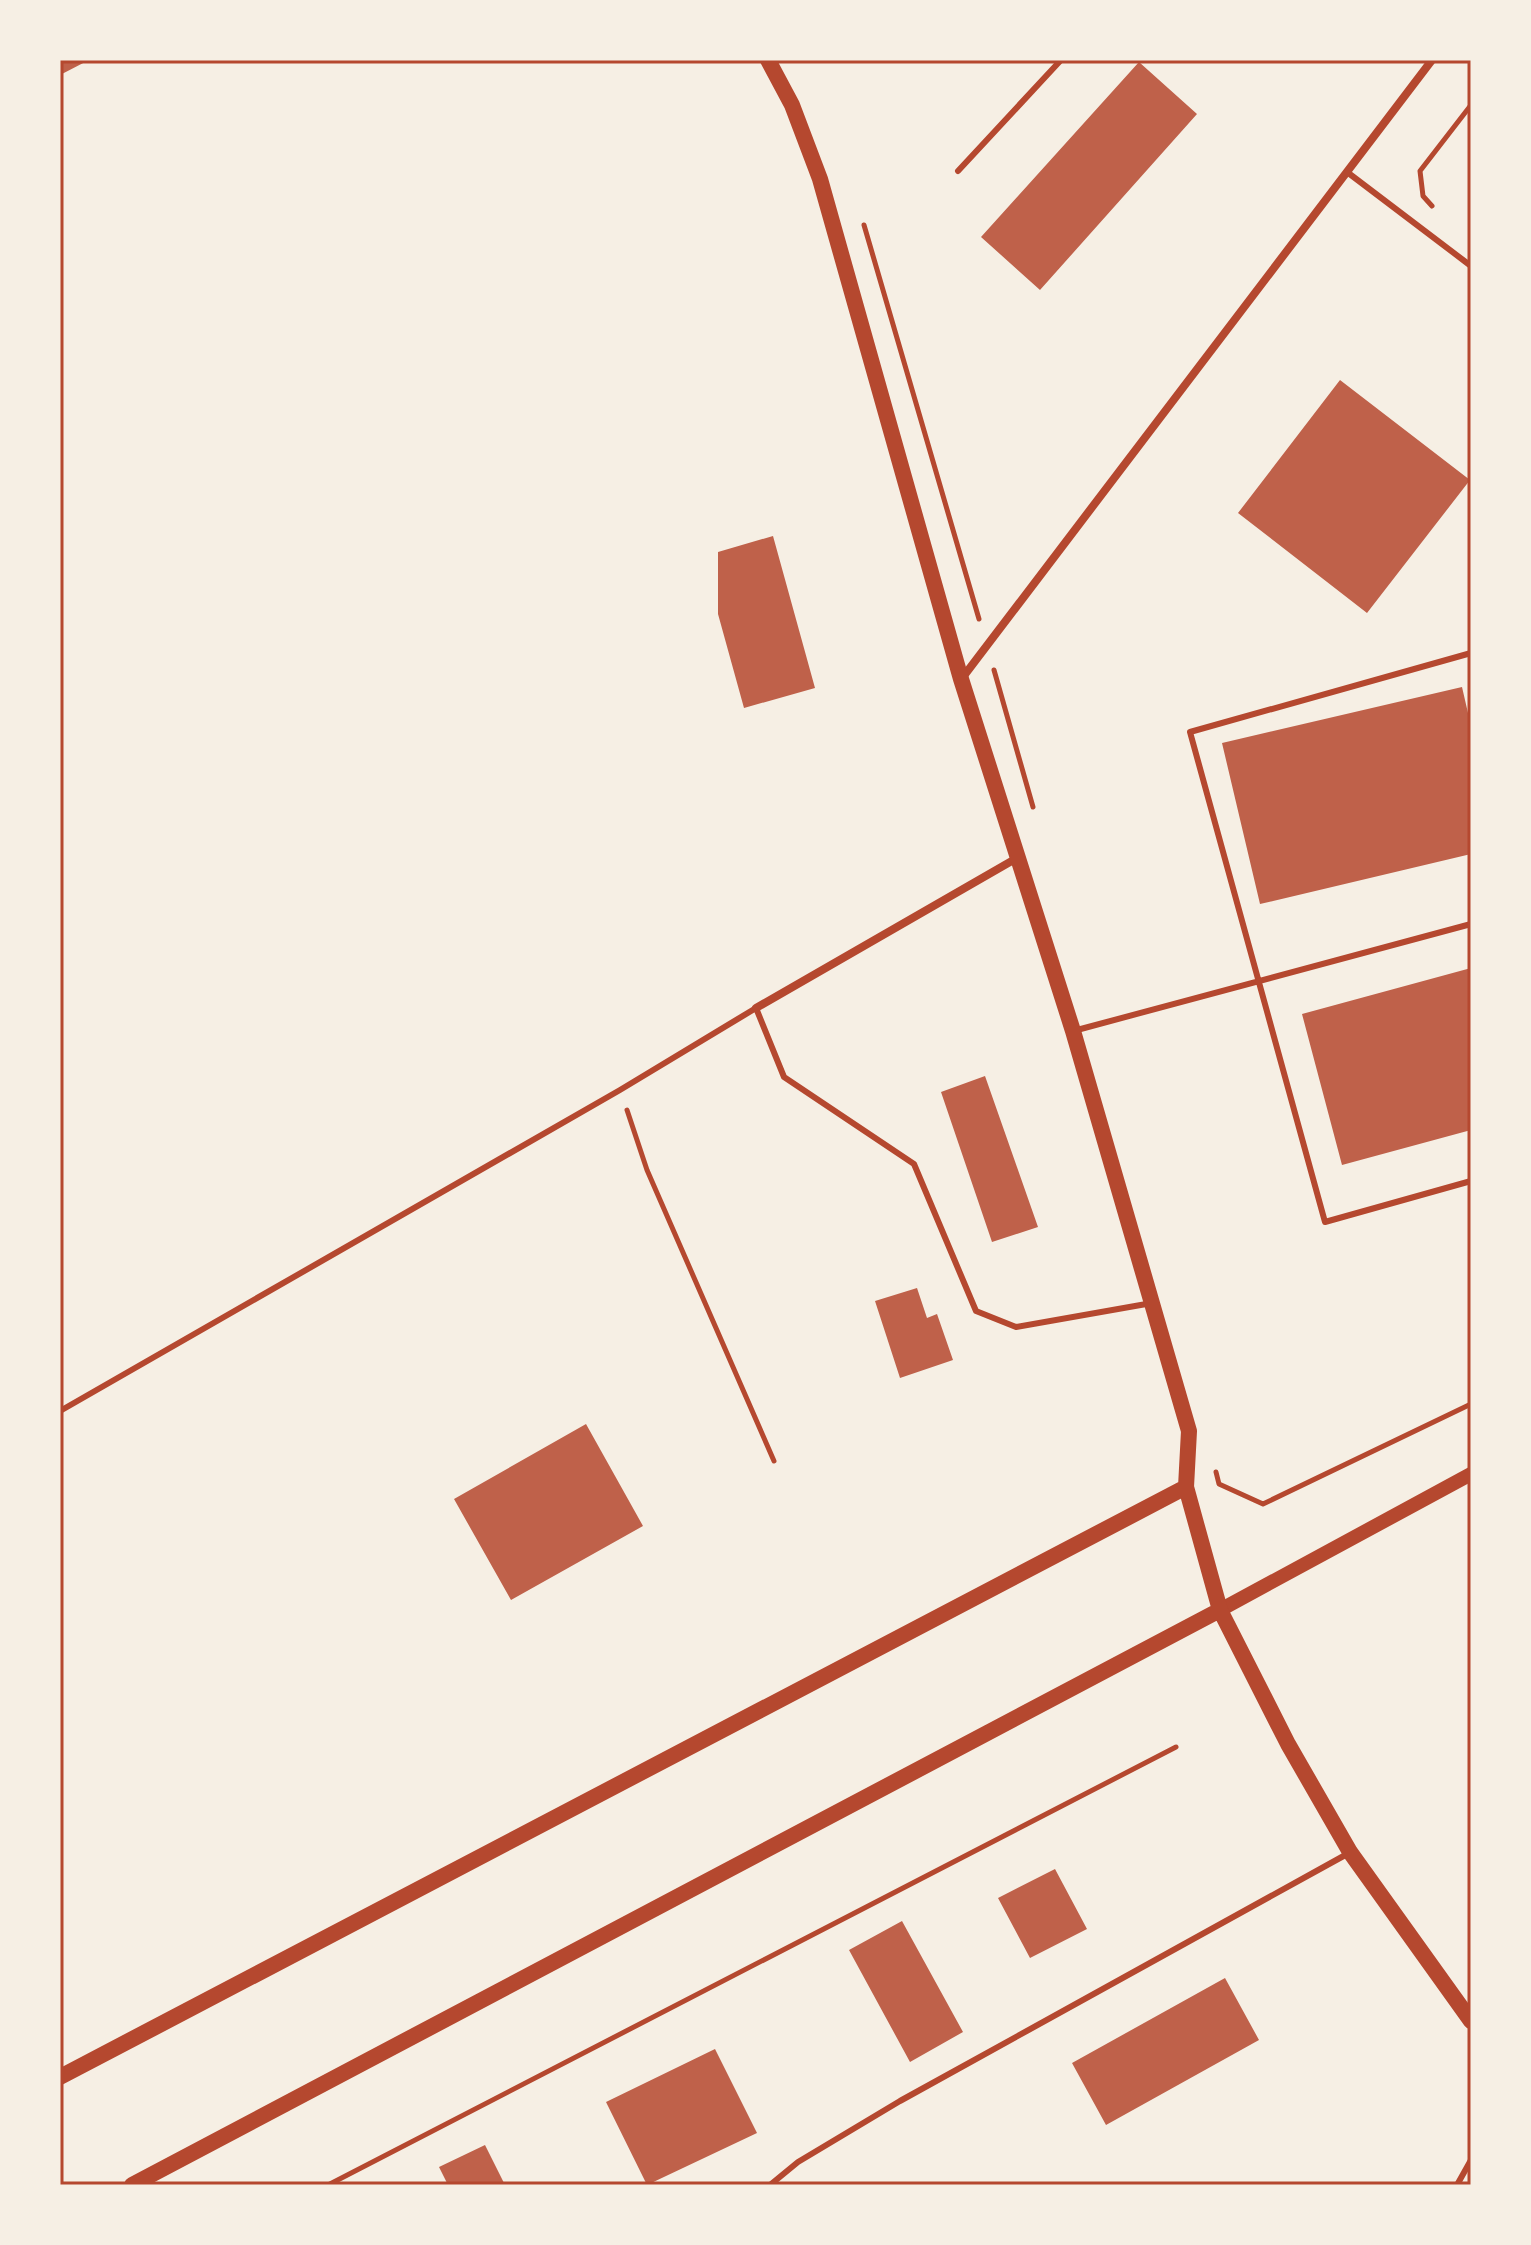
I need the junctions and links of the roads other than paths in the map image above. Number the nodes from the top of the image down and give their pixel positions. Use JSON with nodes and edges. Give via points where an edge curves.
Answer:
{"nodes":[{"id":1,"x":768,"y":60,"type":"edge"},
{"id":2,"x":1061,"y":60,"type":"edge"},
{"id":3,"x":1432,"y":60,"type":"edge"},
{"id":4,"x":958,"y":171,"type":"dead end"},
{"id":5,"x":1347,"y":172,"type":"junction"},
{"id":6,"x":1471,"y":266,"type":"edge"},
{"id":7,"x":1471,"y":653,"type":"edge"},
{"id":8,"x":961,"y":679,"type":"junction"},
{"id":9,"x":1018,"y":857,"type":"junction"},
{"id":10,"x":1471,"y":924,"type":"edge"},
{"id":11,"x":1259,"y":983,"type":"junction"},
{"id":12,"x":756,"y":1008,"type":"junction"},
{"id":13,"x":1073,"y":1031,"type":"junction"},
{"id":14,"x":1471,"y":1181,"type":"edge"},
{"id":15,"x":1152,"y":1303,"type":"junction"},
{"id":16,"x":60,"y":1411,"type":"edge"},
{"id":17,"x":1471,"y":1474,"type":"edge"},
{"id":18,"x":1186,"y":1487,"type":"junction"},
{"id":19,"x":1220,"y":1610,"type":"junction"},
{"id":20,"x":1350,"y":1852,"type":"junction"},
{"id":21,"x":1471,"y":2021,"type":"edge"},
{"id":22,"x":60,"y":2077,"type":"edge"},
{"id":23,"x":1471,"y":2160,"type":"edge"},
{"id":24,"x":132,"y":2185,"type":"edge"},
{"id":25,"x":770,"y":2185,"type":"edge"},
{"id":26,"x":1457,"y":2185,"type":"edge"}],
"edges":[{"from":1,"to":8,"type":"main road","via":[[802,129],[828,204]]},
{"from":2,"to":4,"type":"lane"},
{"from":3,"to":5,"type":"street"},
{"from":5,"to":6,"type":"lane"},
{"from":5,"to":8,"type":"street"},
{"from":7,"to":11,"type":"lane","via":[[1190,732]]},
{"from":8,"to":9,"type":"main road"},
{"from":9,"to":12,"type":"street"},
{"from":9,"to":13,"type":"main road"},
{"from":10,"to":11,"type":"lane"},
{"from":11,"to":13,"type":"lane"},
{"from":11,"to":14,"type":"lane","via":[[1325,1222]]},
{"from":12,"to":15,"type":"lane","via":[[784,1077],[914,1164],[976,1311],[1016,1327]]},
{"from":12,"to":16,"type":"lane"},
{"from":13,"to":15,"type":"main road"},
{"from":15,"to":18,"type":"main road","via":[[1189,1431]]},
{"from":17,"to":19,"type":"street"},
{"from":18,"to":19,"type":"main road"},
{"from":18,"to":22,"type":"main road"},
{"from":19,"to":20,"type":"main road"},
{"from":19,"to":24,"type":"main road"},
{"from":20,"to":21,"type":"main road"},
{"from":20,"to":25,"type":"lane","via":[[900,2101],[798,2162]]},
{"from":23,"to":26,"type":"lane"}]}
